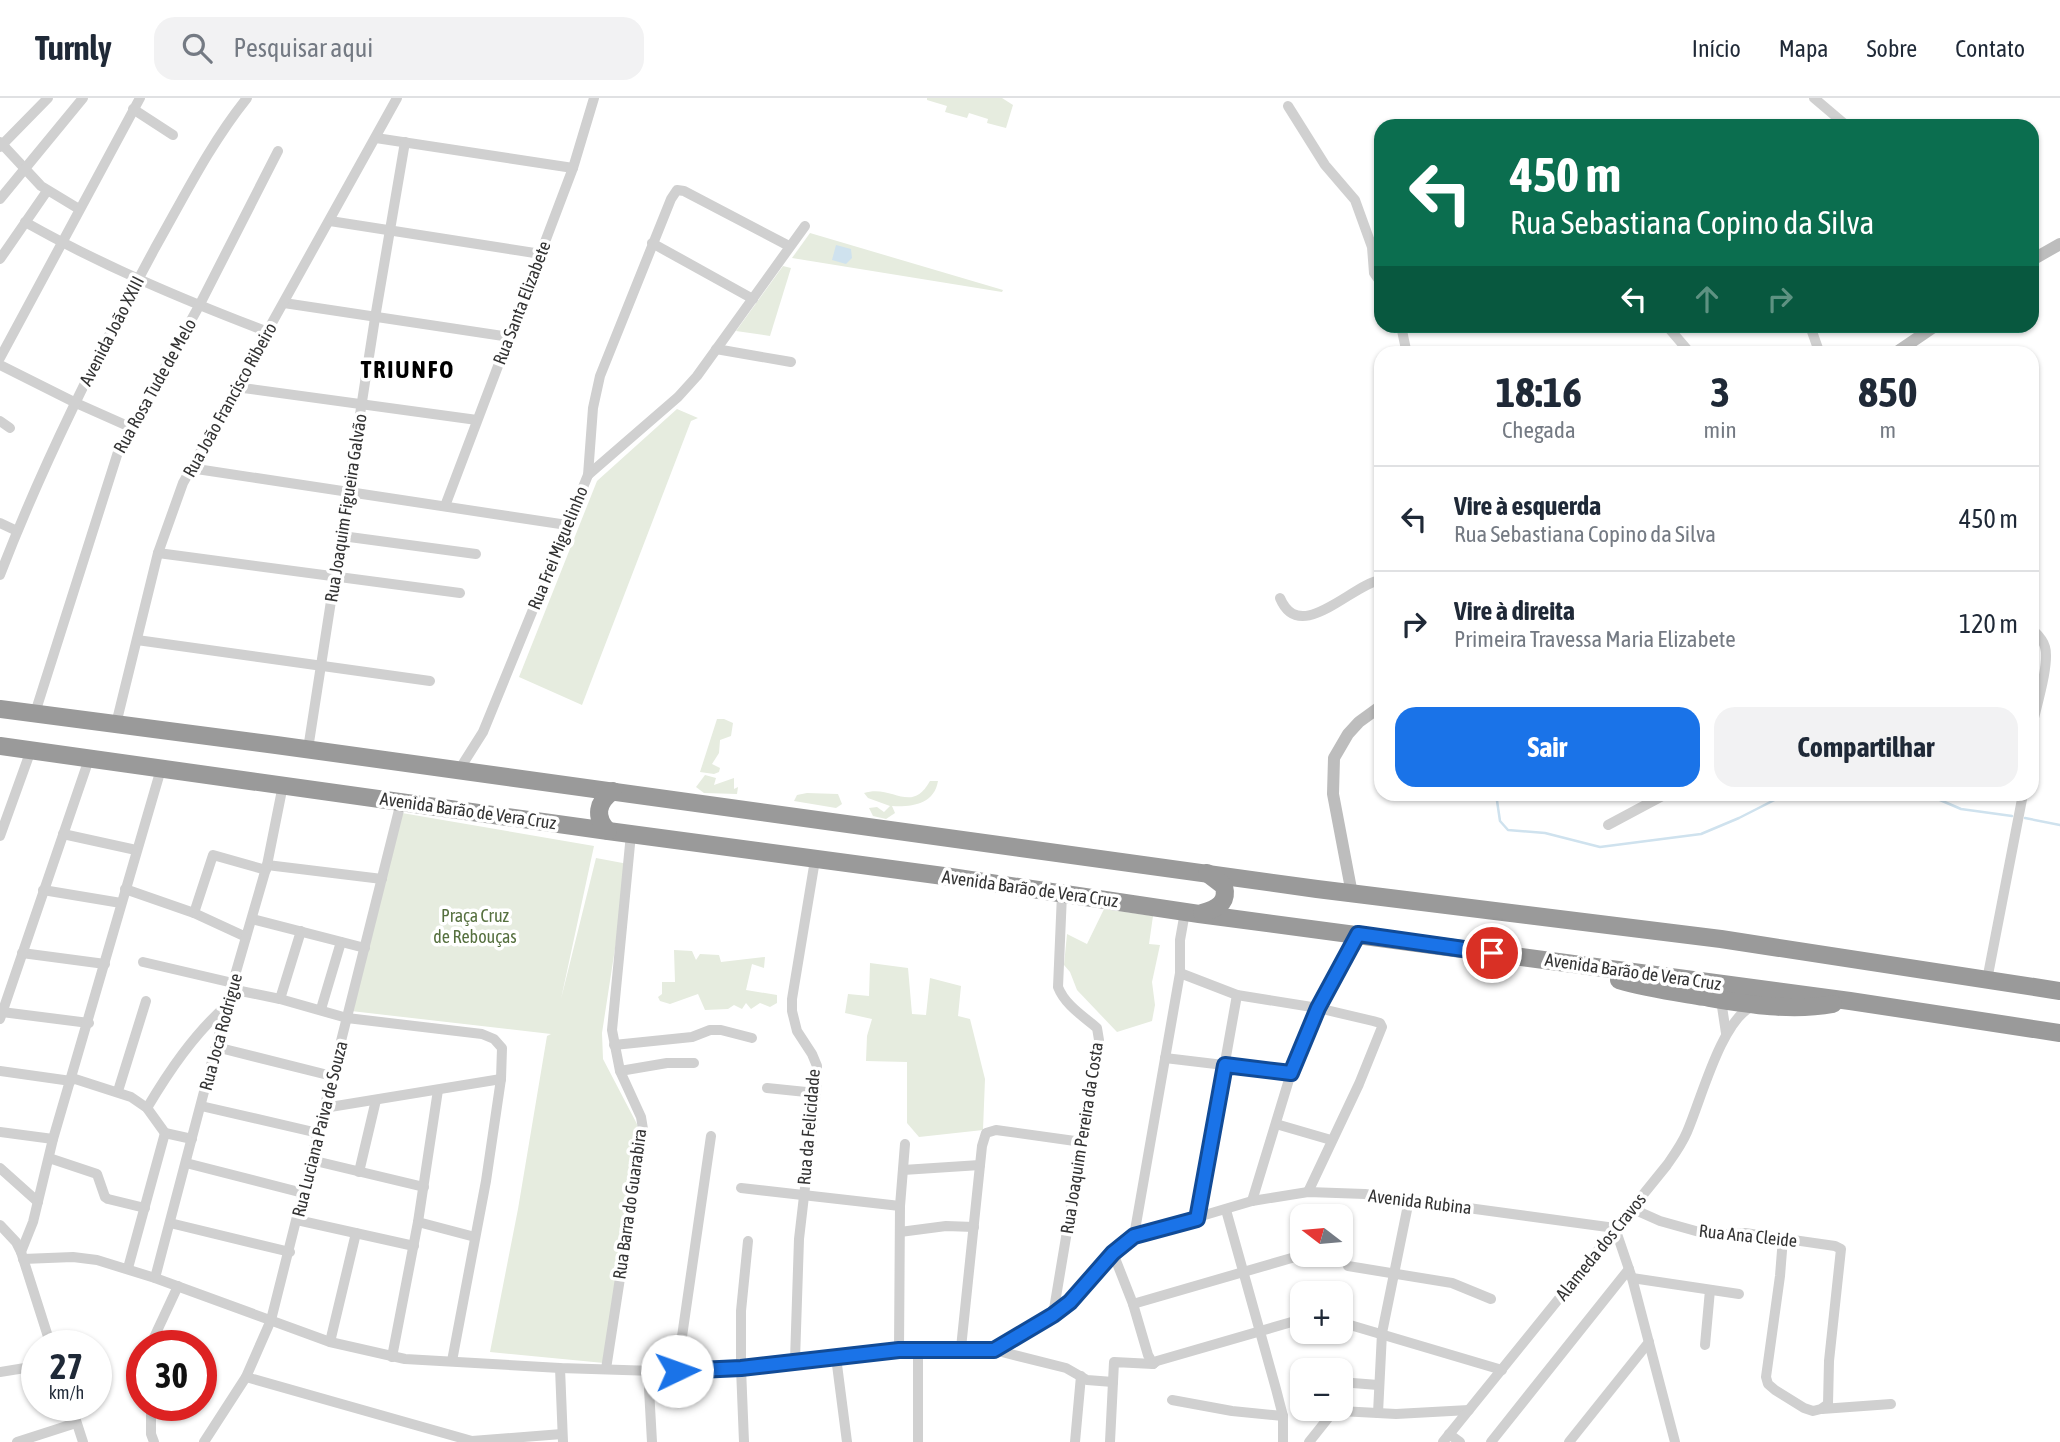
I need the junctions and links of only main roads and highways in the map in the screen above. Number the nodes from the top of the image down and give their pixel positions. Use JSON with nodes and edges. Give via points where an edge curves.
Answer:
{"nodes":[{"id":1,"x":0,"y":709,"type":"edge"},
{"id":2,"x":0,"y":746,"type":"edge"},
{"id":3,"x":612,"y":791,"type":"junction"},
{"id":4,"x":608,"y":831,"type":"junction"},
{"id":5,"x":1207,"y":873,"type":"junction"},
{"id":6,"x":1192,"y":913,"type":"junction"},
{"id":7,"x":1572,"y":964,"type":"junction"},
{"id":8,"x":2060,"y":991,"type":"edge"},
{"id":9,"x":1850,"y":1001,"type":"junction"},
{"id":10,"x":2060,"y":1033,"type":"edge"}],
"edges":[{"from":1,"to":3,"type":"highway"},
{"from":2,"to":4,"type":"highway","name":"Avenida Barão de Vera Cruz"},
{"from":3,"to":4,"type":"highway","via":[[598,808]]},
{"from":3,"to":5,"type":"highway"},
{"from":4,"to":6,"type":"highway","name":"Avenida Barão de Vera Cruz"},
{"from":5,"to":6,"type":"highway","via":[[1224,886],[1226,895],[1212,911]]},
{"from":5,"to":8,"type":"highway","via":[[1721,939]]},
{"from":6,"to":7,"type":"highway","name":"Avenida Barão de Vera Cruz"},
{"from":7,"to":9,"type":"highway","name":"Avenida Barão de Vera Cruz"},
{"from":7,"to":9,"type":"highway","via":[[1633,984],[1721,1000],[1810,1008]]},
{"from":9,"to":10,"type":"highway","name":"Avenida Barão de Vera Cruz"}]}
